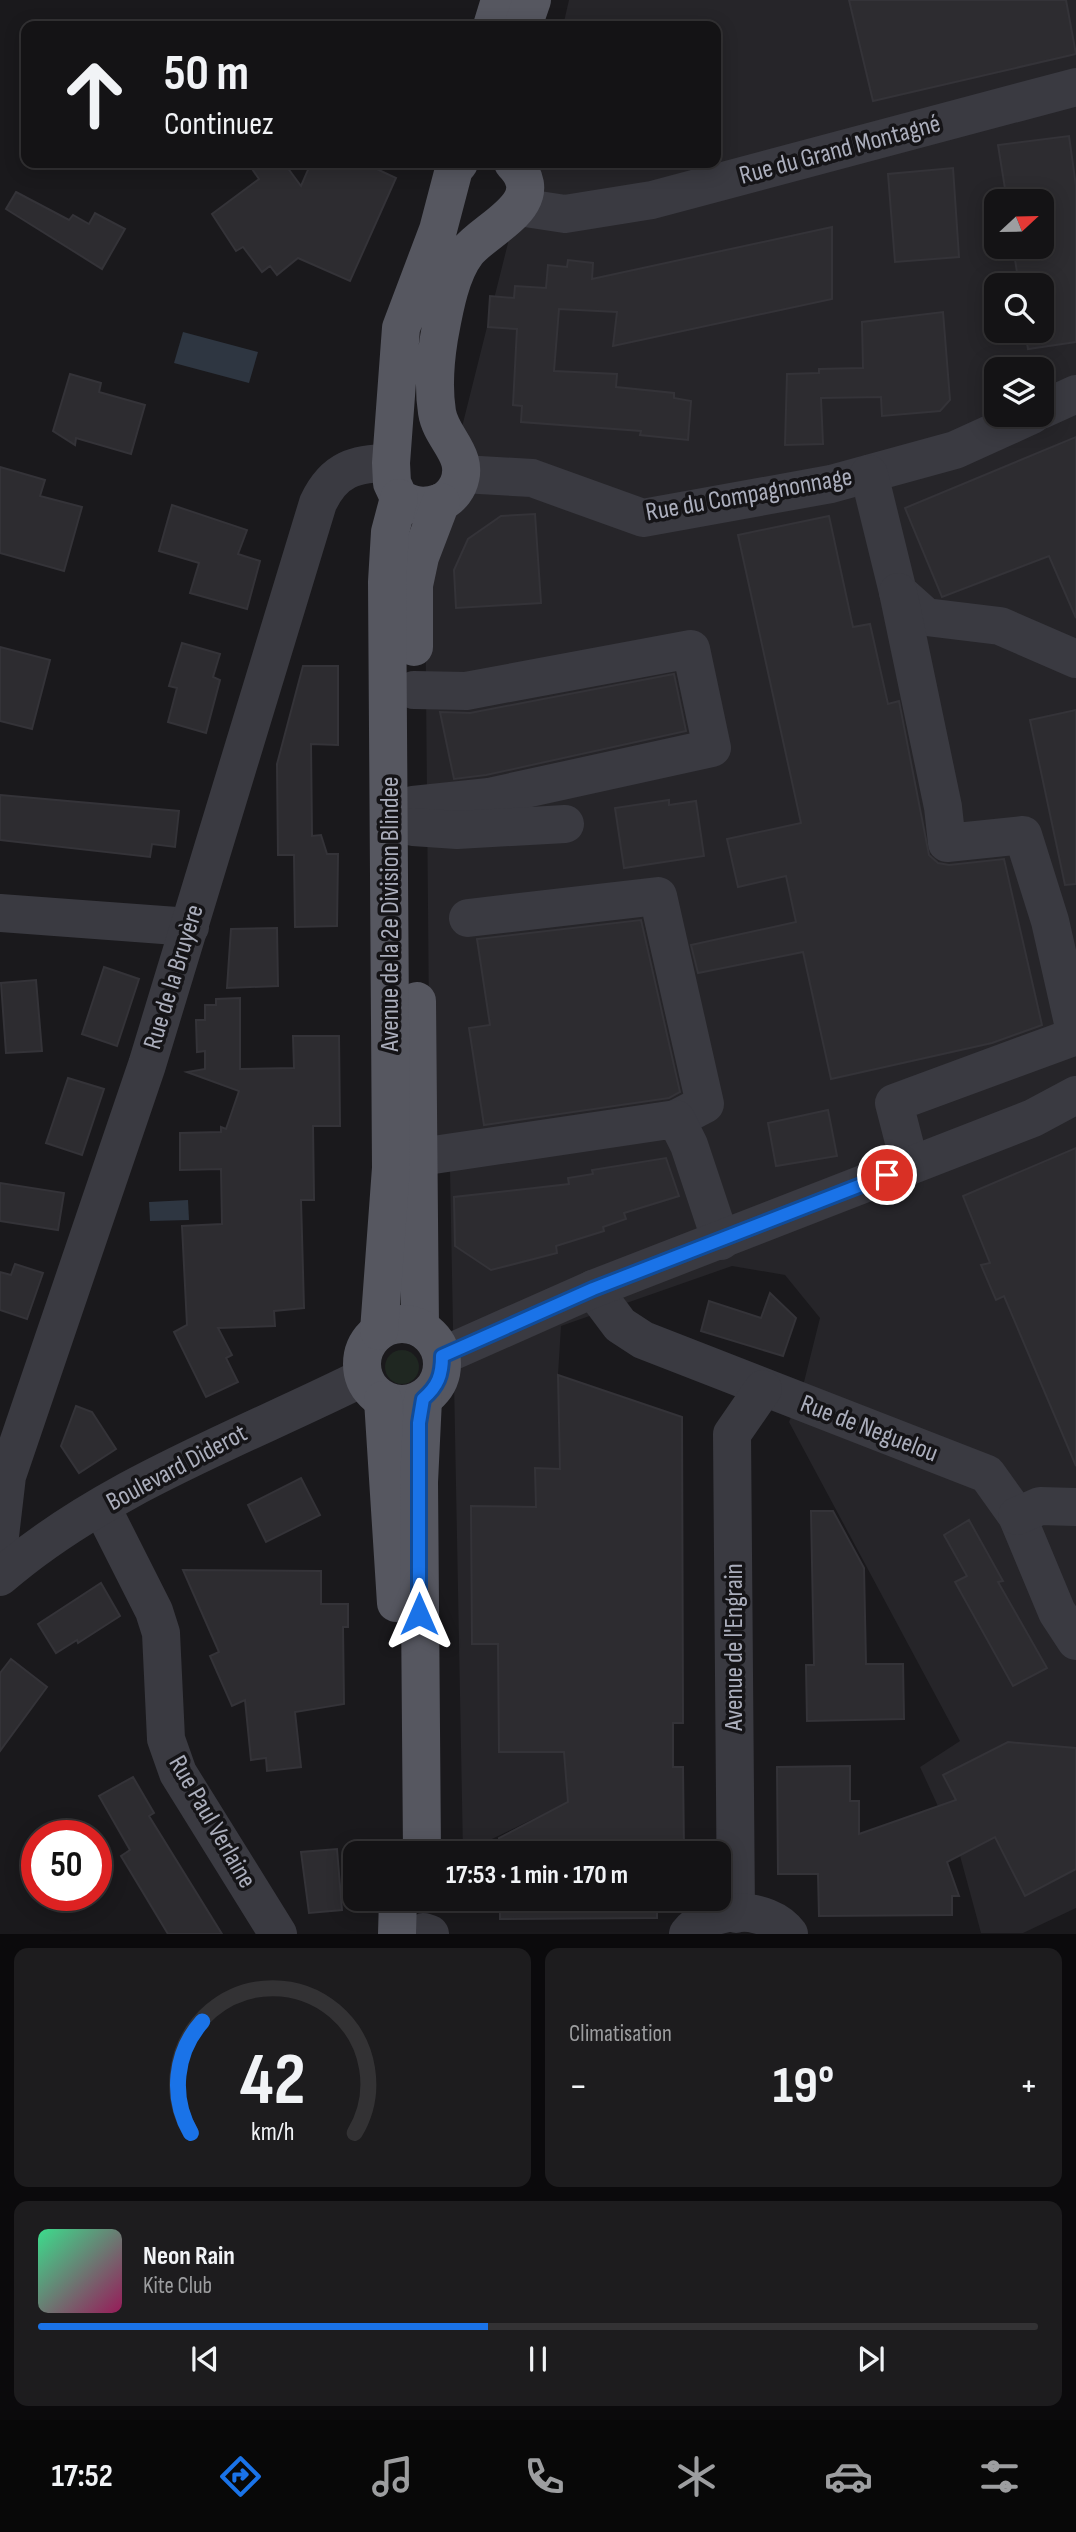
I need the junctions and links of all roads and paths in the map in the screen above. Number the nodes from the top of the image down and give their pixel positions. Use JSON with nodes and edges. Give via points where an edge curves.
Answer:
{"nodes":[{"id":1,"x":500,"y":0,"type":"edge"},
{"id":2,"x":532,"y":0,"type":"edge"},
{"id":3,"x":494,"y":21,"type":"edge"},
{"id":4,"x":525,"y":21,"type":"edge"},
{"id":5,"x":1076,"y":87,"type":"edge"},
{"id":6,"x":448,"y":168,"type":"edge"},
{"id":7,"x":516,"y":168,"type":"edge"},
{"id":8,"x":519,"y":207,"type":"junction"},
{"id":9,"x":1076,"y":394,"type":"edge"},
{"id":10,"x":1054,"y":405,"type":"edge"},
{"id":11,"x":1006,"y":427,"type":"edge"},
{"id":12,"x":869,"y":474,"type":"junction"},
{"id":13,"x":395,"y":481,"type":"junction"},
{"id":14,"x":451,"y":488,"type":"junction"},
{"id":15,"x":898,"y":592,"type":"junction"},
{"id":16,"x":1076,"y":659,"type":"edge"},
{"id":17,"x":414,"y":690,"type":"junction"},
{"id":18,"x":413,"y":816,"type":"junction"},
{"id":19,"x":565,"y":824,"type":"dead end"},
{"id":20,"x":0,"y":913,"type":"edge"},
{"id":21,"x":1063,"y":915,"type":"edge"},
{"id":22,"x":468,"y":918,"type":"dead end"},
{"id":23,"x":190,"y":927,"type":"junction"},
{"id":24,"x":1076,"y":1036,"type":"edge"},
{"id":25,"x":1076,"y":1095,"type":"edge"},
{"id":26,"x":676,"y":1119,"type":"junction"},
{"id":27,"x":420,"y":1157,"type":"junction"},
{"id":28,"x":911,"y":1165,"type":"junction"},
{"id":29,"x":721,"y":1241,"type":"junction"},
{"id":30,"x":593,"y":1289,"type":"junction"},
{"id":31,"x":379,"y":1331,"type":"junction"},
{"id":32,"x":431,"y":1342,"type":"junction"},
{"id":33,"x":373,"y":1389,"type":"junction"},
{"id":34,"x":763,"y":1389,"type":"junction"},
{"id":35,"x":423,"y":1399,"type":"junction"},
{"id":36,"x":1076,"y":1507,"type":"edge"},
{"id":37,"x":103,"y":1508,"type":"junction"},
{"id":38,"x":1017,"y":1516,"type":"junction"},
{"id":39,"x":0,"y":1535,"type":"edge"},
{"id":40,"x":1,"y":1571,"type":"edge"},
{"id":41,"x":1076,"y":1641,"type":"edge"},
{"id":42,"x":398,"y":1841,"type":"edge"},
{"id":43,"x":422,"y":1841,"type":"edge"},
{"id":44,"x":408,"y":1911,"type":"edge"},
{"id":45,"x":736,"y":1914,"type":"junction"},
{"id":46,"x":420,"y":1926,"type":"edge"},
{"id":47,"x":278,"y":1934,"type":"edge"},
{"id":48,"x":688,"y":1934,"type":"edge"},
{"id":49,"x":789,"y":1934,"type":"edge"}],
"edges":[{"from":1,"to":3,"type":"main road"},
{"from":2,"to":4,"type":"main road"},
{"from":5,"to":8,"type":"street","name":"Rue du Grand Montagné","via":[[652,200],[565,214]]},
{"from":6,"to":13,"type":"main road","name":"Avenue de la 2e Division Blindee","via":[[439,230],[401,328]]},
{"from":7,"to":8,"type":"main road","via":[[524,193]]},
{"from":8,"to":14,"type":"main road","via":[[467,253],[454,279],[440,336],[433,387],[436,409],[460,457]]},
{"from":9,"to":10,"type":"street"},
{"from":11,"to":12,"type":"street","name":"Rue du Compagnonnage","via":[[955,450]]},
{"from":12,"to":14,"type":"street","name":"Rue du Compagnonnage","via":[[643,517],[532,478]]},
{"from":12,"to":15,"type":"street"},
{"from":13,"to":14,"type":"main road","via":[[421,507]]},
{"from":13,"to":23,"type":"street","name":"Rue de la Bruyère","via":[[364,463],[327,484],[318,503]]},
{"from":13,"to":31,"type":"main road","name":"Avenue de la 2e Division Blindee","via":[[387,582],[391,1168]]},
{"from":14,"to":17,"type":"main road","name":"Avenue de la 2e Division Blindee","via":[[420,557],[414,585]]},
{"from":15,"to":16,"type":"street","via":[[926,617],[1000,626]]},
{"from":15,"to":21,"type":"street","via":[[947,844],[1023,835]]},
{"from":17,"to":18,"type":"main road","name":"Avenue de la 2e Division Blindee"},
{"from":17,"to":18,"type":"street","via":[[466,691],[691,649],[712,748]]},
{"from":18,"to":19,"type":"street","via":[[457,830]]},
{"from":18,"to":27,"type":"main road","name":"Avenue de la 2e Division Blindee"},
{"from":20,"to":23,"type":"street"},
{"from":21,"to":24,"type":"street"},
{"from":22,"to":26,"type":"street","via":[[658,896],[705,1104]]},
{"from":23,"to":39,"type":"street","name":"Rue de la Bruyère","via":[[7,1476]]},
{"from":24,"to":28,"type":"street","via":[[894,1102]]},
{"from":25,"to":28,"type":"street","via":[[1032,1118]]},
{"from":26,"to":27,"type":"street"},
{"from":26,"to":29,"type":"street"},
{"from":27,"to":32,"type":"main road","name":"Avenue de la 2e Division Blindee"},
{"from":28,"to":29,"type":"street"},
{"from":29,"to":30,"type":"street"},
{"from":30,"to":32,"type":"street"},
{"from":30,"to":34,"type":"street","name":"Rue de Neguelou","via":[[620,1325],[643,1340]]},
{"from":31,"to":32,"type":"main road","via":[[406,1324]]},
{"from":31,"to":33,"type":"main road","via":[[363,1352]]},
{"from":32,"to":35,"type":"main road","via":[[442,1374]]},
{"from":33,"to":35,"type":"main road","via":[[407,1405]]},
{"from":33,"to":37,"type":"street","name":"Boulevard Diderot","via":[[231,1439]]},
{"from":33,"to":42,"type":"main road","via":[[396,1596]]},
{"from":34,"to":38,"type":"street","name":"Rue de Neguelou","via":[[987,1474]]},
{"from":34,"to":45,"type":"street","name":"Avenue de l'Engrain","via":[[732,1434]]},
{"from":35,"to":43,"type":"main road","via":[[419,1482]]},
{"from":36,"to":38,"type":"street","via":[[1040,1506]]},
{"from":37,"to":40,"type":"street","name":"Boulevard Diderot"},
{"from":37,"to":47,"type":"street","name":"Rue Paul Verlaine","via":[[155,1611],[161,1633],[166,1739],[178,1773]]},
{"from":38,"to":41,"type":"street","name":"Rue de Neguelou","via":[[1057,1612]]},
{"from":44,"to":46,"type":"main road"},
{"from":45,"to":48,"type":"street","via":[[704,1919]]},
{"from":45,"to":49,"type":"street","via":[[773,1919]]}]}
